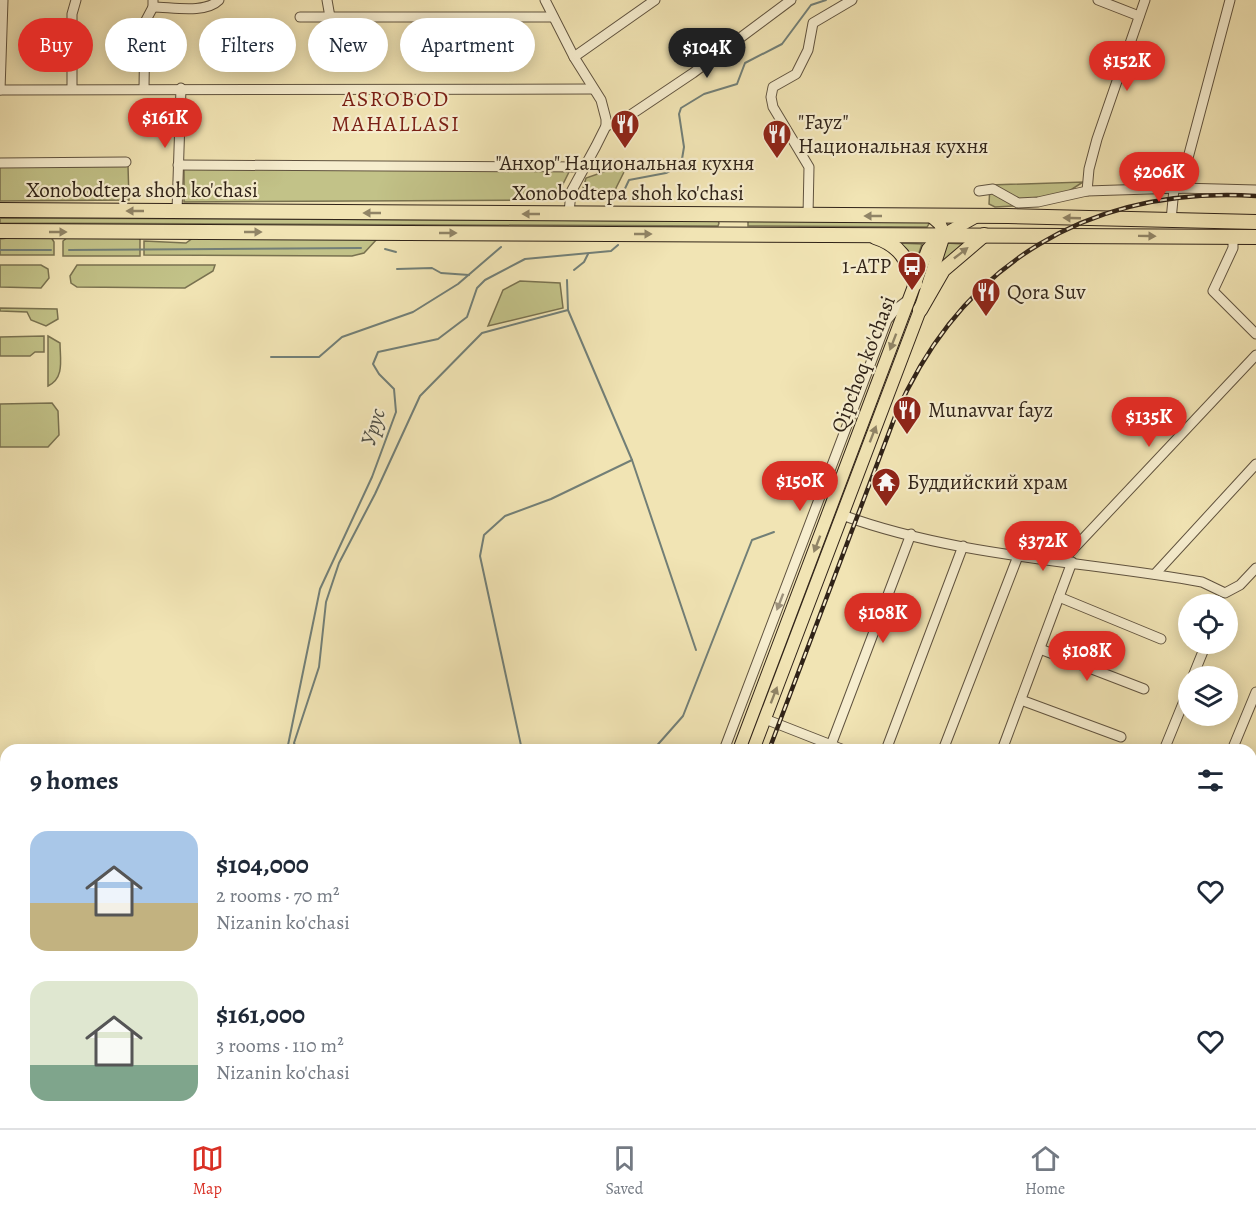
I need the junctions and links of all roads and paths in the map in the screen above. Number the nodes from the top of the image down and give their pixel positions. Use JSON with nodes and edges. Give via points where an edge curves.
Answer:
{"nodes":[{"id":1,"x":3,"y":0,"type":"edge"},
{"id":2,"x":76,"y":0,"type":"edge"},
{"id":3,"x":219,"y":0,"type":"edge"},
{"id":4,"x":327,"y":0,"type":"edge"},
{"id":5,"x":545,"y":0,"type":"edge"},
{"id":6,"x":655,"y":0,"type":"edge"},
{"id":7,"x":791,"y":0,"type":"edge"},
{"id":8,"x":852,"y":0,"type":"edge"},
{"id":9,"x":1098,"y":0,"type":"edge"},
{"id":10,"x":1145,"y":0,"type":"edge"},
{"id":11,"x":1230,"y":0,"type":"edge"},
{"id":12,"x":153,"y":4,"type":"edge"},
{"id":13,"x":1139,"y":16,"type":"junction"},
{"id":14,"x":300,"y":17,"type":"dead end"},
{"id":15,"x":330,"y":17,"type":"junction"},
{"id":16,"x":553,"y":17,"type":"junction"},
{"id":17,"x":574,"y":57,"type":"junction"},
{"id":18,"x":72,"y":88,"type":"junction"},
{"id":19,"x":144,"y":88,"type":"junction"},
{"id":20,"x":181,"y":88,"type":"junction"},
{"id":21,"x":593,"y":89,"type":"junction"},
{"id":22,"x":0,"y":90,"type":"edge"},
{"id":23,"x":606,"y":126,"type":"junction"},
{"id":24,"x":126,"y":162,"type":"dead end"},
{"id":25,"x":0,"y":163,"type":"edge"},
{"id":26,"x":178,"y":165,"type":"junction"},
{"id":27,"x":585,"y":166,"type":"junction"},
{"id":28,"x":1177,"y":188,"type":"junction"},
{"id":29,"x":1256,"y":190,"type":"edge"},
{"id":30,"x":979,"y":191,"type":"dead end"},
{"id":31,"x":1087,"y":191,"type":"junction"},
{"id":32,"x":0,"y":210,"type":"edge"},
{"id":33,"x":177,"y":211,"type":"junction"},
{"id":34,"x":569,"y":213,"type":"junction"},
{"id":35,"x":725,"y":215,"type":"junction"},
{"id":36,"x":808,"y":215,"type":"junction"},
{"id":37,"x":931,"y":216,"type":"junction"},
{"id":38,"x":977,"y":216,"type":"junction"},
{"id":39,"x":1171,"y":220,"type":"junction"},
{"id":40,"x":1256,"y":222,"type":"edge"},
{"id":41,"x":0,"y":231,"type":"edge"},
{"id":42,"x":724,"y":234,"type":"junction"},
{"id":43,"x":868,"y":234,"type":"junction"},
{"id":44,"x":944,"y":235,"type":"junction"},
{"id":45,"x":980,"y":235,"type":"junction"},
{"id":46,"x":1233,"y":237,"type":"junction"},
{"id":47,"x":1256,"y":237,"type":"edge"},
{"id":48,"x":915,"y":284,"type":"junction"},
{"id":49,"x":908,"y":300,"type":"junction"},
{"id":50,"x":920,"y":310,"type":"junction"},
{"id":51,"x":1256,"y":334,"type":"edge"},
{"id":52,"x":1256,"y":355,"type":"edge"},
{"id":53,"x":1256,"y":464,"type":"edge"},
{"id":54,"x":834,"y":498,"type":"junction"},
{"id":55,"x":847,"y":502,"type":"junction"},
{"id":56,"x":842,"y":515,"type":"junction"},
{"id":57,"x":911,"y":534,"type":"junction"},
{"id":58,"x":963,"y":546,"type":"junction"},
{"id":59,"x":1018,"y":556,"type":"junction"},
{"id":60,"x":1067,"y":561,"type":"junction"},
{"id":61,"x":1256,"y":568,"type":"edge"},
{"id":62,"x":1155,"y":574,"type":"junction"},
{"id":63,"x":1225,"y":593,"type":"joint"},
{"id":64,"x":1059,"y":597,"type":"junction"},
{"id":65,"x":1161,"y":639,"type":"dead end"},
{"id":66,"x":1040,"y":649,"type":"junction"},
{"id":67,"x":1144,"y":689,"type":"dead end"},
{"id":68,"x":1256,"y":692,"type":"edge"},
{"id":69,"x":1021,"y":700,"type":"junction"},
{"id":70,"x":1178,"y":716,"type":"edge"},
{"id":71,"x":765,"y":719,"type":"junction"},
{"id":72,"x":1121,"y":737,"type":"dead end"},
{"id":73,"x":726,"y":744,"type":"edge"},
{"id":74,"x":741,"y":744,"type":"edge"},
{"id":75,"x":755,"y":744,"type":"edge"},
{"id":76,"x":828,"y":744,"type":"edge"},
{"id":77,"x":831,"y":744,"type":"edge"},
{"id":78,"x":888,"y":744,"type":"edge"},
{"id":79,"x":946,"y":744,"type":"edge"},
{"id":80,"x":1005,"y":744,"type":"edge"},
{"id":81,"x":1166,"y":744,"type":"edge"},
{"id":82,"x":1234,"y":744,"type":"edge"}],
"edges":[{"from":1,"to":22,"type":"street"},
{"from":2,"to":18,"type":"street","via":[[72,14]]},
{"from":3,"to":12,"type":"street","via":[[204,8]]},
{"from":4,"to":15,"type":"street"},
{"from":5,"to":16,"type":"street"},
{"from":6,"to":17,"type":"street"},
{"from":7,"to":23,"type":"street","via":[[693,73],[623,120]]},
{"from":8,"to":36,"type":"street","via":[[813,23],[808,50],[796,74],[773,87],[773,107],[809,167]]},
{"from":9,"to":13,"type":"street"},
{"from":10,"to":13,"type":"street"},
{"from":11,"to":28,"type":"street"},
{"from":12,"to":19,"type":"street","via":[[145,22]]},
{"from":13,"to":31,"type":"street","via":[[1101,127]]},
{"from":14,"to":15,"type":"street"},
{"from":15,"to":16,"type":"street"},
{"from":16,"to":17,"type":"street"},
{"from":17,"to":21,"type":"street"},
{"from":18,"to":19,"type":"street"},
{"from":18,"to":22,"type":"street"},
{"from":19,"to":20,"type":"street"},
{"from":20,"to":21,"type":"street"},
{"from":20,"to":26,"type":"street"},
{"from":21,"to":23,"type":"street","via":[[603,106]]},
{"from":23,"to":27,"type":"street"},
{"from":24,"to":25,"type":"street"},
{"from":26,"to":27,"type":"street"},
{"from":26,"to":33,"type":"street"},
{"from":27,"to":34,"type":"street","via":[[571,192]]},
{"from":28,"to":29,"type":"street"},
{"from":28,"to":31,"type":"street"},
{"from":28,"to":39,"type":"street"},
{"from":30,"to":31,"type":"street","via":[[993,189],[1018,203]]},
{"from":33,"to":32,"type":"highway","name":"Xonobodtepa shoh ko'chasi","one_way":true},
{"from":34,"to":33,"type":"highway","name":"Xonobodtepa shoh ko'chasi","one_way":true},
{"from":34,"to":35,"type":"highway","name":"Xonobodtepa shoh ko'chasi"},
{"from":35,"to":36,"type":"highway","name":"Xonobodtepa shoh ko'chasi"},
{"from":35,"to":42,"type":"highway","via":[[731,224]]},
{"from":37,"to":36,"type":"highway","name":"Xonobodtepa shoh ko'chasi","one_way":true},
{"from":37,"to":38,"type":"highway","name":"Xonobodtepa shoh ko'chasi"},
{"from":37,"to":44,"type":"main road"},
{"from":39,"to":38,"type":"highway","name":"Xonobodtepa shoh ko'chasi","one_way":true},
{"from":38,"to":44,"type":"main road","name":"Qipchoq ko'chasi"},
{"from":38,"to":45,"type":"main road"},
{"from":39,"to":40,"type":"highway","name":"Xonobodtepa shoh ko'chasi"},
{"from":41,"to":42,"type":"highway","name":"Xonobodtepa shoh ko'chasi","one_way":true},
{"from":42,"to":43,"type":"highway","name":"Xonobodtepa shoh ko'chasi"},
{"from":43,"to":44,"type":"highway","name":"Xonobodtepa shoh ko'chasi"},
{"from":43,"to":48,"type":"highway","via":[[899,249]]},
{"from":44,"to":45,"type":"highway","name":"Xonobodtepa shoh ko'chasi"},
{"from":44,"to":48,"type":"main road","name":"Qipchoq ko'chasi","via":[[928,249]]},
{"from":44,"to":50,"type":"main road","name":"Qipchoq ko'chasi"},
{"from":45,"to":46,"type":"highway","name":"Xonobodtepa shoh ko'chasi","one_way":true},
{"from":50,"to":45,"type":"highway","one_way":true,"via":[[943,270]]},
{"from":46,"to":47,"type":"highway","name":"Xonobodtepa shoh ko'chasi"},
{"from":46,"to":51,"type":"street","via":[[1233,248],[1214,291]]},
{"from":48,"to":49,"type":"main road","name":"Qipchoq ko'chasi"},
{"from":49,"to":54,"type":"main road","name":"Qipchoq ko'chasi","one_way":true},
{"from":49,"to":73,"type":"street","one_way":true,"via":[[887,320]]},
{"from":55,"to":50,"type":"main road","name":"Qipchoq ko'chasi","one_way":true},
{"from":52,"to":60,"type":"street"},
{"from":53,"to":62,"type":"street"},
{"from":54,"to":55,"type":"main road"},
{"from":54,"to":74,"type":"main road","name":"Qipchoq ko'chasi","one_way":true},
{"from":55,"to":56,"type":"main road","name":"Qipchoq ko'chasi"},
{"from":56,"to":57,"type":"street"},
{"from":71,"to":56,"type":"main road","name":"Qipchoq ko'chasi","one_way":true},
{"from":57,"to":58,"type":"street"},
{"from":57,"to":77,"type":"street"},
{"from":58,"to":59,"type":"street"},
{"from":58,"to":78,"type":"street"},
{"from":59,"to":60,"type":"street"},
{"from":59,"to":79,"type":"street"},
{"from":60,"to":62,"type":"street"},
{"from":60,"to":64,"type":"street"},
{"from":61,"to":63,"type":"street","via":[[1240,585]]},
{"from":62,"to":63,"type":"street","via":[[1202,582]]},
{"from":64,"to":65,"type":"street"},
{"from":64,"to":66,"type":"street"},
{"from":66,"to":67,"type":"street"},
{"from":66,"to":69,"type":"street"},
{"from":68,"to":82,"type":"street"},
{"from":69,"to":72,"type":"street"},
{"from":69,"to":80,"type":"street"},
{"from":70,"to":81,"type":"street"},
{"from":71,"to":75,"type":"main road","name":"Qipchoq ko'chasi"},
{"from":71,"to":76,"type":"street"}]}
